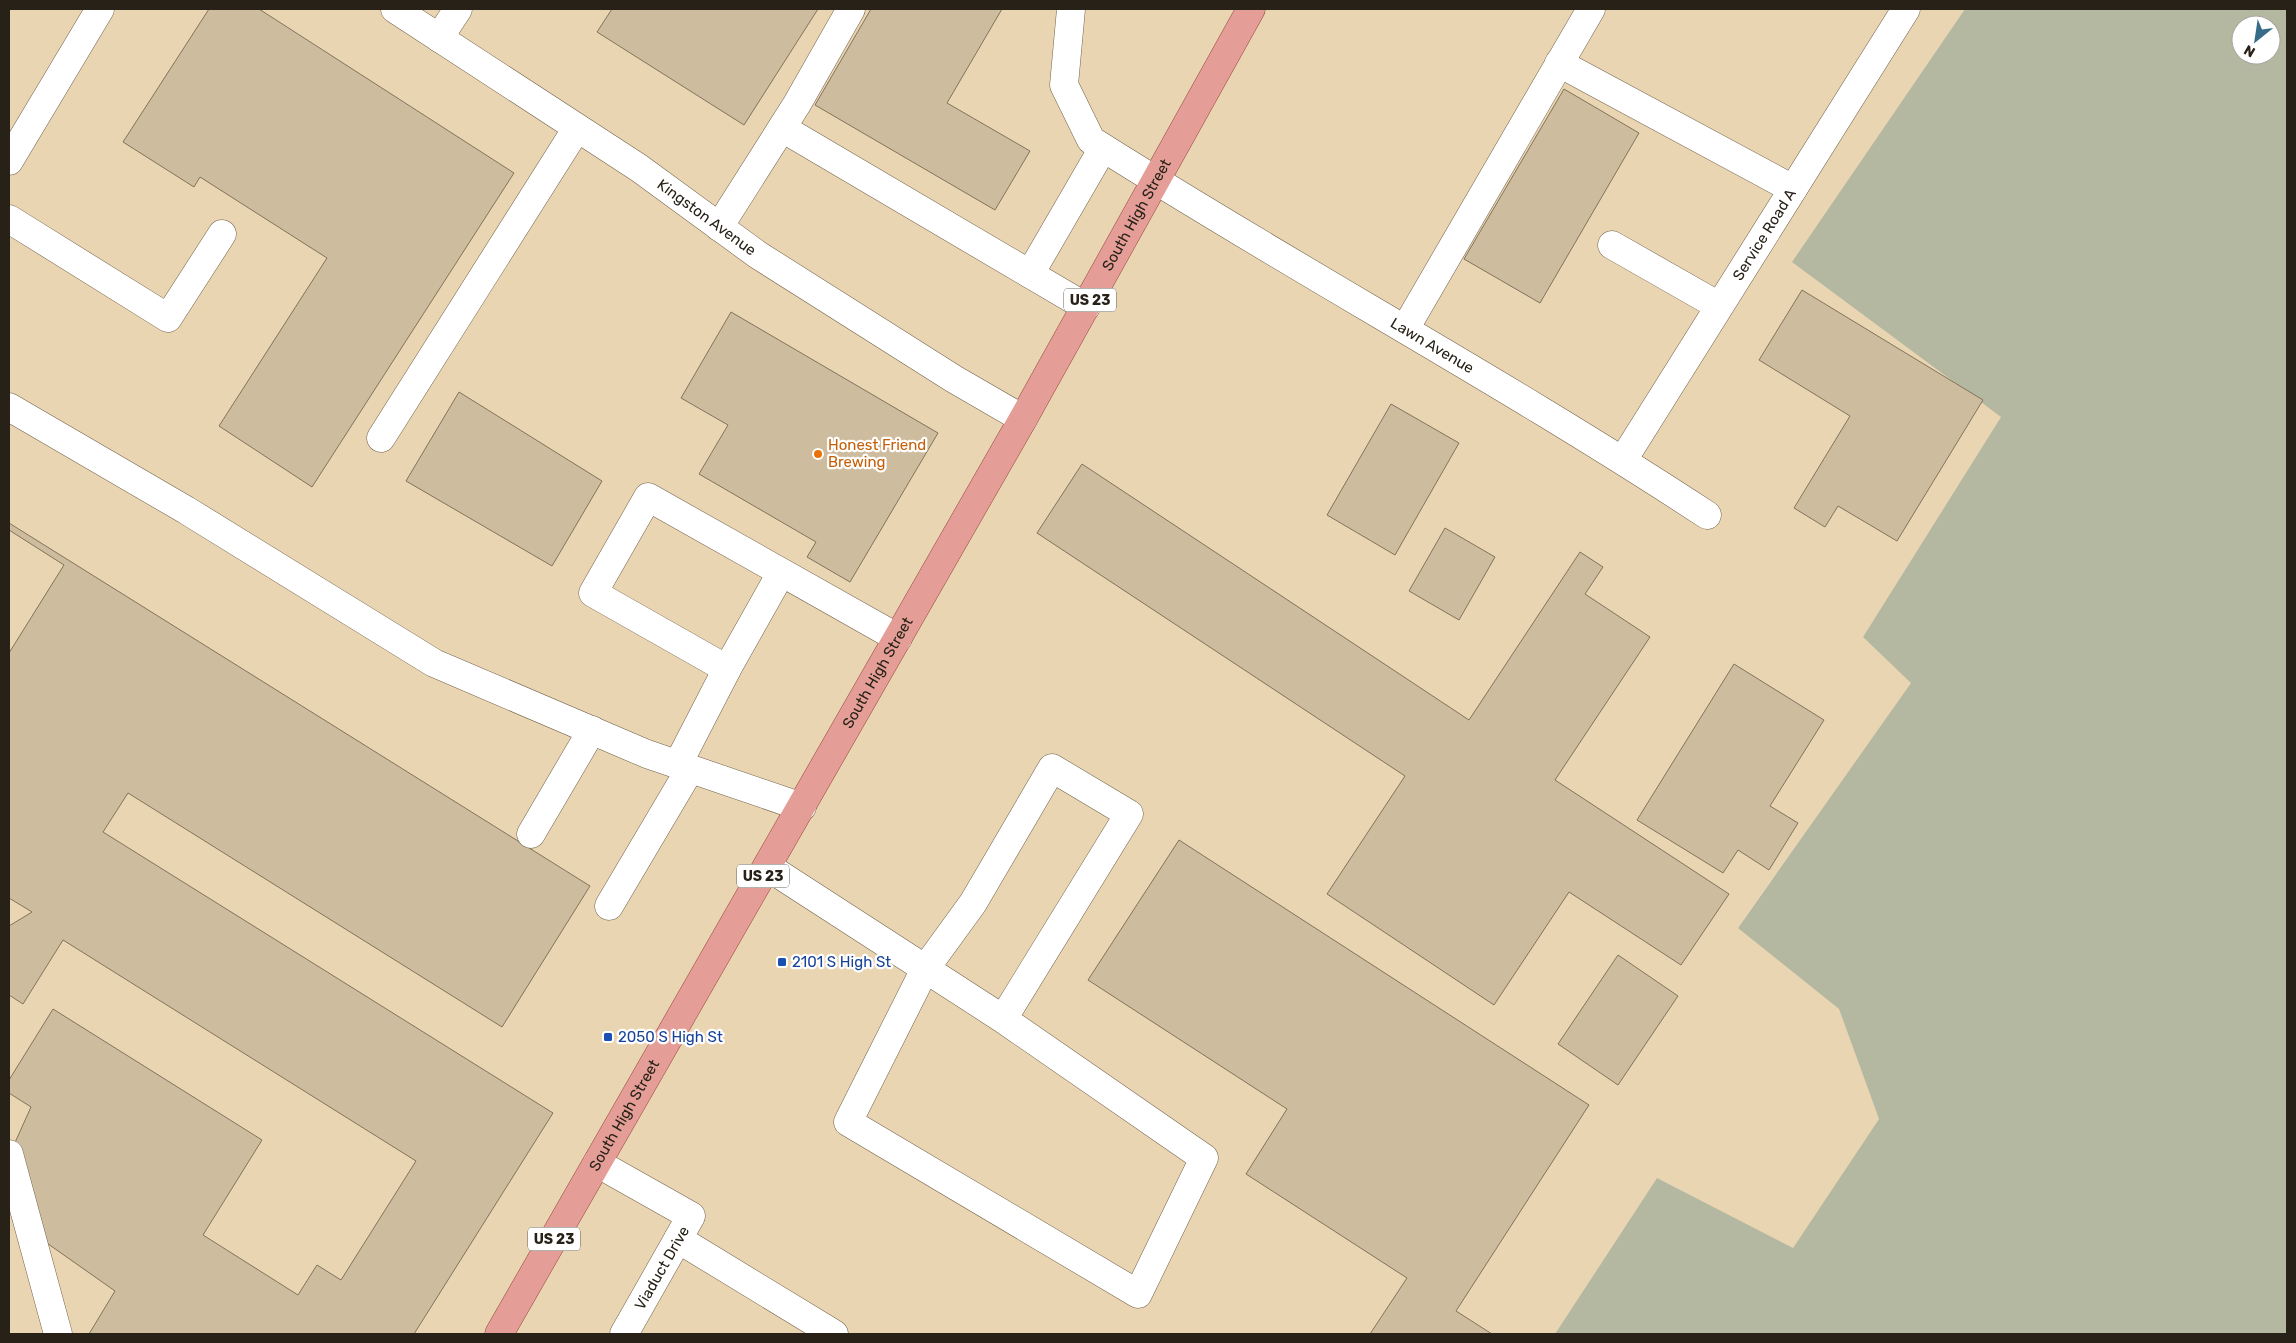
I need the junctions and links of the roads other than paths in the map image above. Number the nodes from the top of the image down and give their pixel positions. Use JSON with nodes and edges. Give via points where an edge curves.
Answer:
{"nodes":[{"id":1,"x":100,"y":9,"type":"edge"},
{"id":2,"x":395,"y":9,"type":"edge"},
{"id":3,"x":458,"y":9,"type":"edge"},
{"id":4,"x":851,"y":9,"type":"edge"},
{"id":5,"x":1071,"y":9,"type":"edge"},
{"id":6,"x":1251,"y":9,"type":"edge"},
{"id":7,"x":1591,"y":9,"type":"edge"},
{"id":8,"x":1906,"y":9,"type":"edge"},
{"id":9,"x":439,"y":38,"type":"junction"},
{"id":10,"x":1559,"y":63,"type":"junction"},
{"id":11,"x":577,"y":128,"type":"junction"},
{"id":12,"x":782,"y":128,"type":"junction"},
{"id":13,"x":1103,"y":148,"type":"junction"},
{"id":14,"x":9,"y":161,"type":"edge"},
{"id":15,"x":1156,"y":180,"type":"junction"},
{"id":16,"x":1793,"y":189,"type":"junction"},
{"id":17,"x":9,"y":219,"type":"edge"},
{"id":18,"x":719,"y":226,"type":"junction"},
{"id":19,"x":222,"y":234,"type":"dead end"},
{"id":20,"x":1612,"y":245,"type":"dead end"},
{"id":21,"x":1030,"y":274,"type":"junction"},
{"id":22,"x":1719,"y":306,"type":"junction"},
{"id":23,"x":1086,"y":307,"type":"junction"},
{"id":24,"x":1405,"y":329,"type":"junction"},
{"id":25,"x":9,"y":408,"type":"edge"},
{"id":26,"x":1023,"y":419,"type":"junction"},
{"id":27,"x":381,"y":438,"type":"dead end"},
{"id":28,"x":1623,"y":460,"type":"junction"},
{"id":29,"x":1707,"y":516,"type":"dead end"},
{"id":30,"x":781,"y":573,"type":"junction"},
{"id":31,"x":898,"y":638,"type":"junction"},
{"id":32,"x":728,"y":669,"type":"junction"},
{"id":33,"x":592,"y":730,"type":"junction"},
{"id":34,"x":684,"y":766,"type":"junction"},
{"id":35,"x":802,"y":807,"type":"junction"},
{"id":36,"x":531,"y":834,"type":"dead end"},
{"id":37,"x":768,"y":867,"type":"junction"},
{"id":38,"x":609,"y":906,"type":"dead end"},
{"id":39,"x":925,"y":969,"type":"junction"},
{"id":40,"x":1003,"y":1020,"type":"junction"},
{"id":41,"x":9,"y":1154,"type":"edge"},
{"id":42,"x":597,"y":1163,"type":"junction"},
{"id":43,"x":678,"y":1239,"type":"junction"},
{"id":44,"x":58,"y":1334,"type":"edge"},
{"id":45,"x":499,"y":1334,"type":"edge"},
{"id":46,"x":624,"y":1334,"type":"edge"},
{"id":47,"x":834,"y":1334,"type":"edge"}],
"edges":[{"from":1,"to":14,"type":"street"},
{"from":2,"to":9,"type":"street","name":"Kingston Avenue"},
{"from":3,"to":9,"type":"street"},
{"from":4,"to":12,"type":"street"},
{"from":5,"to":13,"type":"street","name":"Lawn Avenue","via":[[1064,85],[1091,140]]},
{"from":6,"to":15,"type":"main road","name":"South High Street","number":"US 23"},
{"from":7,"to":10,"type":"street"},
{"from":8,"to":16,"type":"street","name":"Service Road A"},
{"from":9,"to":11,"type":"street","name":"Kingston Avenue"},
{"from":10,"to":16,"type":"street"},
{"from":10,"to":24,"type":"street"},
{"from":11,"to":18,"type":"street","name":"Kingston Avenue"},
{"from":11,"to":27,"type":"street"},
{"from":12,"to":18,"type":"street"},
{"from":12,"to":21,"type":"street"},
{"from":13,"to":15,"type":"street","name":"Lawn Avenue"},
{"from":13,"to":21,"type":"street"},
{"from":15,"to":23,"type":"main road","name":"South High Street","number":"US 23"},
{"from":15,"to":24,"type":"street","name":"Lawn Avenue"},
{"from":16,"to":22,"type":"street","name":"Service Road A"},
{"from":17,"to":19,"type":"street","via":[[168,318]]},
{"from":18,"to":26,"type":"street","name":"Kingston Avenue","via":[[758,255]]},
{"from":20,"to":22,"type":"street"},
{"from":21,"to":23,"type":"street"},
{"from":22,"to":28,"type":"street","name":"Service Road A"},
{"from":23,"to":26,"type":"main road","name":"South High Street","number":"US 23"},
{"from":24,"to":28,"type":"street","name":"Lawn Avenue"},
{"from":25,"to":33,"type":"street","via":[[186,510],[434,663]]},
{"from":26,"to":31,"type":"main road","name":"South High Street","number":"US 23"},
{"from":28,"to":29,"type":"street","name":"Lawn Avenue"},
{"from":30,"to":31,"type":"street"},
{"from":30,"to":32,"type":"street"},
{"from":30,"to":32,"type":"street","via":[[648,497],[593,593]]},
{"from":31,"to":35,"type":"main road","name":"South High Street","number":"US 23"},
{"from":32,"to":34,"type":"street"},
{"from":33,"to":34,"type":"street"},
{"from":33,"to":36,"type":"street"},
{"from":34,"to":35,"type":"street"},
{"from":34,"to":38,"type":"street"},
{"from":35,"to":37,"type":"main road","name":"South High Street","number":"US 23"},
{"from":37,"to":39,"type":"street"},
{"from":37,"to":42,"type":"main road","name":"South High Street","number":"US 23"},
{"from":39,"to":40,"type":"street"},
{"from":39,"to":40,"type":"street","via":[[973,903],[1052,768],[1128,814]]},
{"from":39,"to":40,"type":"street","via":[[848,1122],[1138,1294],[1204,1158]]},
{"from":41,"to":44,"type":"street"},
{"from":42,"to":43,"type":"street","name":"Viaduct Drive","via":[[691,1216]]},
{"from":42,"to":45,"type":"main road","name":"South High Street","number":"US 23"},
{"from":43,"to":46,"type":"street","name":"Viaduct Drive"},
{"from":43,"to":47,"type":"street"}]}
